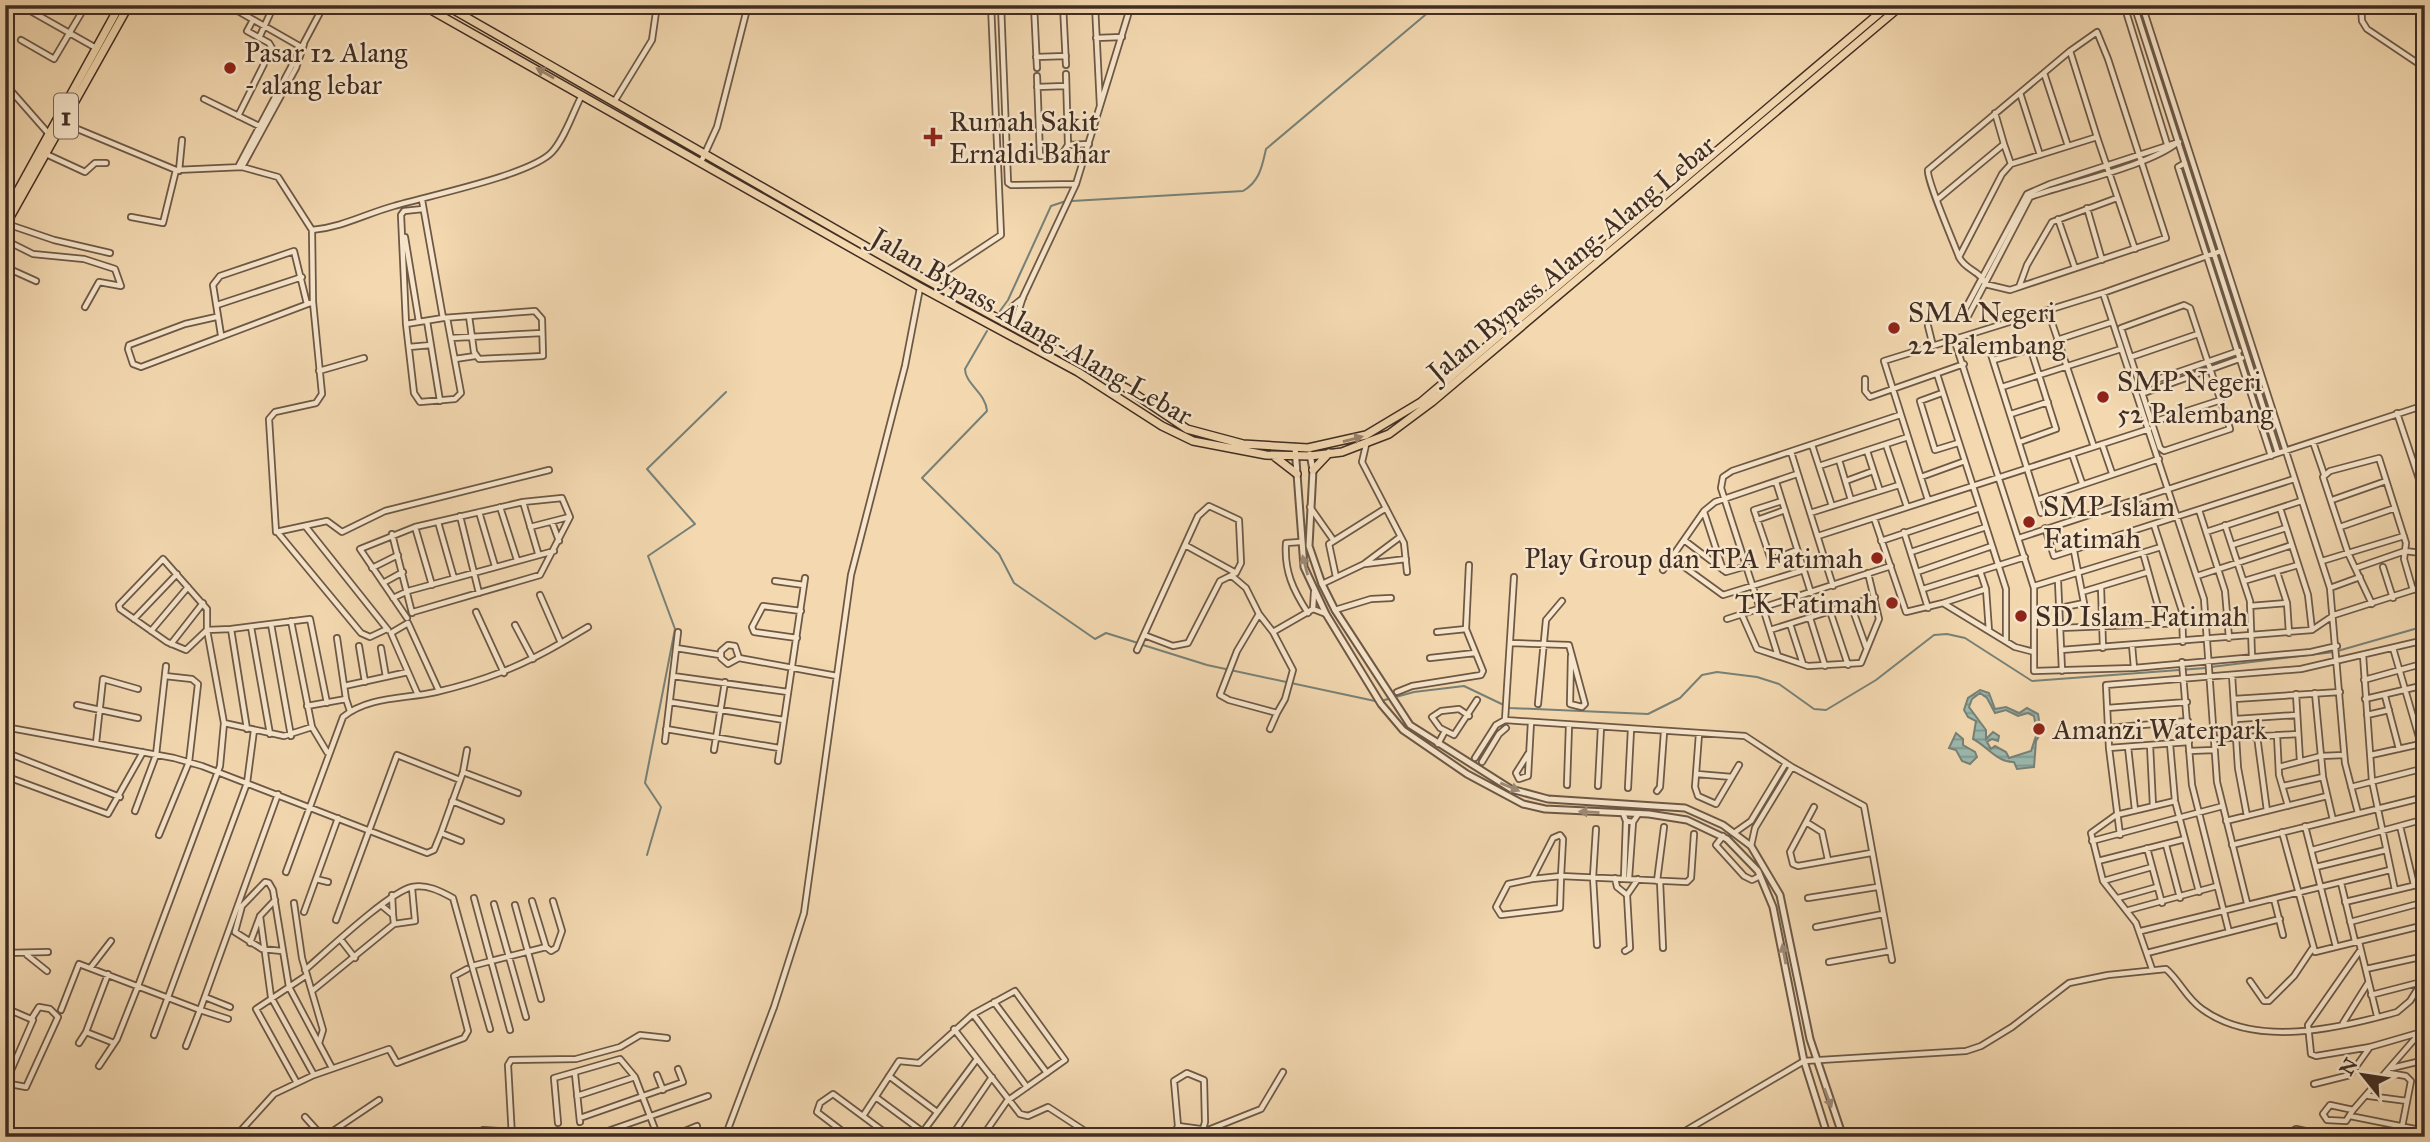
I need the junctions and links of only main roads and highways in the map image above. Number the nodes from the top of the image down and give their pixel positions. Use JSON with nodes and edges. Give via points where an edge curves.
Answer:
{"nodes":[{"id":1,"x":120,"y":5,"type":"edge"},
{"id":2,"x":129,"y":5,"type":"edge"},
{"id":3,"x":422,"y":5,"type":"edge"},
{"id":4,"x":445,"y":5,"type":"edge"},
{"id":5,"x":1889,"y":5,"type":"edge"},
{"id":6,"x":1902,"y":5,"type":"edge"},
{"id":7,"x":1823,"y":67,"type":"junction"},
{"id":8,"x":703,"y":159,"type":"junction"},
{"id":9,"x":29,"y":178,"type":"junction"},
{"id":10,"x":8,"y":204,"type":"edge"},
{"id":11,"x":5,"y":214,"type":"edge"},
{"id":12,"x":6,"y":225,"type":"edge"},
{"id":13,"x":995,"y":323,"type":"junction"},
{"id":14,"x":1329,"y":453,"type":"junction"},
{"id":15,"x":1266,"y":455,"type":"junction"},
{"id":16,"x":1312,"y":473,"type":"road end"},
{"id":17,"x":1297,"y":476,"type":"road end"}],
"edges":[{"from":1,"to":9,"type":"highway","number":"1"},
{"from":2,"to":9,"type":"highway","number":"1"},
{"from":8,"to":3,"type":"highway","name":"Jalan Bypass Alang-Alang Lebar","one_way":true},
{"from":4,"to":8,"type":"highway","name":"Jalan Bypass Alang-Alang Lebar"},
{"from":5,"to":7,"type":"highway","name":"Jalan Bypass Alang-Alang Lebar"},
{"from":6,"to":7,"type":"highway","name":"Jalan Bypass Alang-Alang Lebar"},
{"from":13,"to":7,"type":"highway","name":"Jalan Bypass Alang-Alang Lebar","one_way":true,"via":[[1013,328],[1126,388],[1187,429],[1243,444],[1295,447],[1366,435],[1413,408]]},
{"from":7,"to":14,"type":"highway","name":"Jalan Bypass Alang-Alang Lebar","via":[[1432,402],[1389,434],[1366,445]]},
{"from":8,"to":13,"type":"highway","name":"Jalan Bypass Alang-Alang Lebar","via":[[930,282]]},
{"from":8,"to":13,"type":"highway","name":"Jalan Bypass Alang-Alang Lebar","via":[[920,287]]},
{"from":9,"to":10,"type":"highway","number":"1"},
{"from":9,"to":12,"type":"highway","number":"1"},
{"from":10,"to":11,"type":"highway","number":"1"},
{"from":13,"to":15,"type":"highway","name":"Jalan Bypass Alang-Alang Lebar","via":[[1174,433],[1220,448]]},
{"from":14,"to":15,"type":"highway","name":"Jalan Bypass Alang-Alang Lebar"},
{"from":14,"to":16,"type":"highway"},
{"from":15,"to":17,"type":"highway","via":[[1279,459]]}]}
